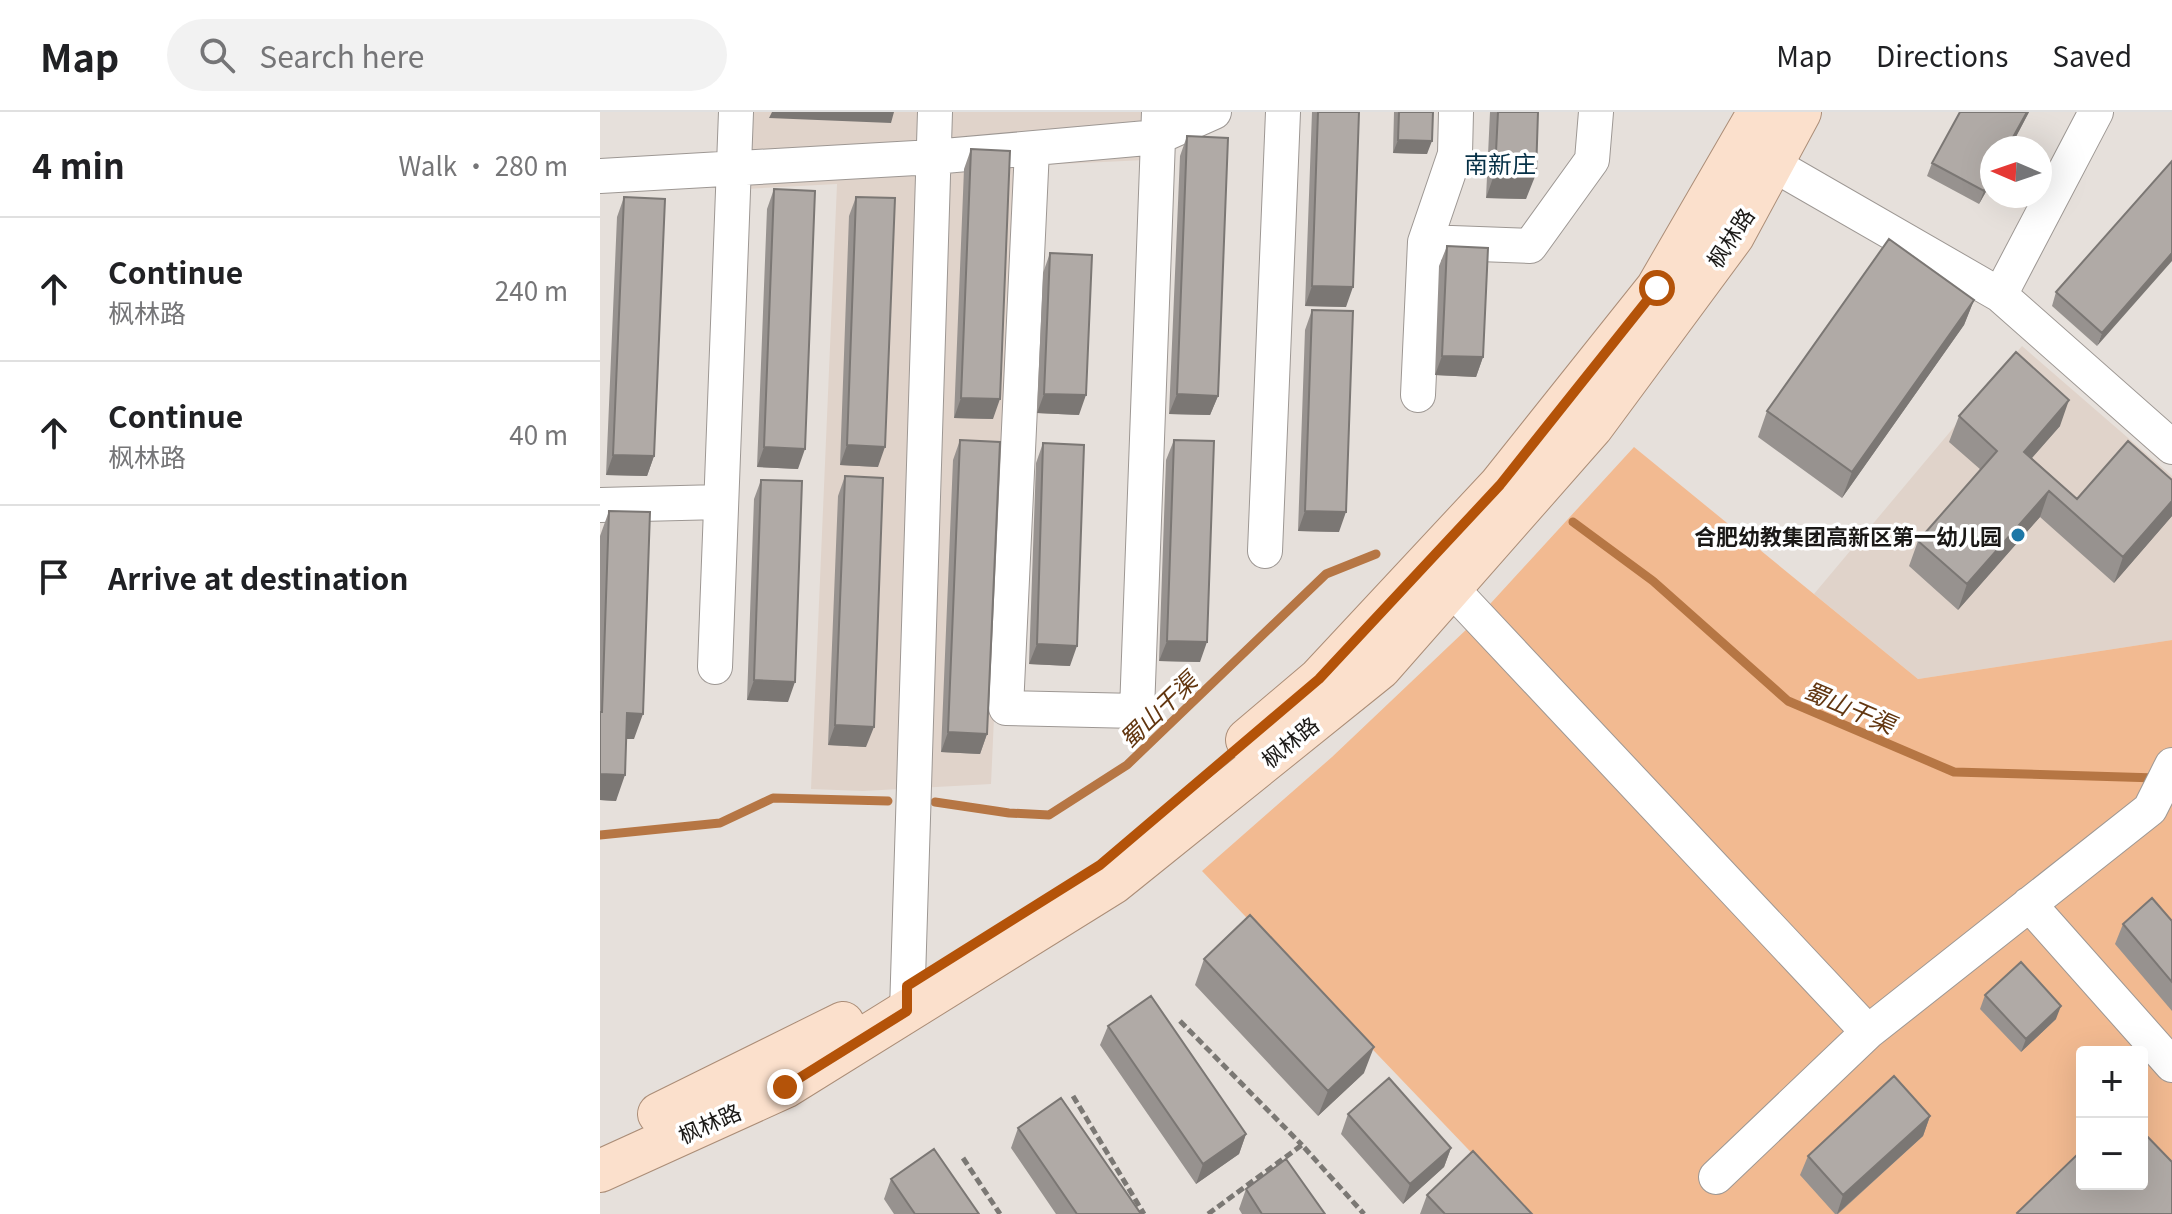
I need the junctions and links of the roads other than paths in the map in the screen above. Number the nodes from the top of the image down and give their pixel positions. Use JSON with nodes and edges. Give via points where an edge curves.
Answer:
{"nodes":[{"id":1,"x":736,"y":112,"type":"edge"},
{"id":2,"x":935,"y":112,"type":"edge"},
{"id":3,"x":1214,"y":112,"type":"edge"},
{"id":4,"x":1283,"y":112,"type":"edge"},
{"id":5,"x":1456,"y":112,"type":"edge"},
{"id":6,"x":1596,"y":112,"type":"edge"},
{"id":7,"x":1800,"y":112,"type":"edge"},
{"id":8,"x":2096,"y":112,"type":"edge"},
{"id":9,"x":1158,"y":124,"type":"edge"},
{"id":10,"x":1757,"y":140,"type":"edge"},
{"id":11,"x":1032,"y":149,"type":"junction"},
{"id":12,"x":933,"y":157,"type":"junction"},
{"id":13,"x":733,"y":169,"type":"junction"},
{"id":14,"x":600,"y":176,"type":"edge"},
{"id":15,"x":1425,"y":242,"type":"junction"},
{"id":16,"x":2000,"y":295,"type":"junction"},
{"id":17,"x":1418,"y":395,"type":"dead end"},
{"id":18,"x":2172,"y":447,"type":"edge"},
{"id":19,"x":721,"y":502,"type":"junction"},
{"id":20,"x":600,"y":505,"type":"edge"},
{"id":21,"x":1265,"y":551,"type":"dead end"},
{"id":22,"x":1451,"y":588,"type":"junction"},
{"id":23,"x":715,"y":667,"type":"dead end"},
{"id":24,"x":2172,"y":765,"type":"edge"},
{"id":25,"x":2029,"y":904,"type":"junction"},
{"id":26,"x":907,"y":998,"type":"junction"},
{"id":27,"x":1868,"y":1032,"type":"junction"},
{"id":28,"x":2172,"y":1065,"type":"edge"},
{"id":29,"x":600,"y":1144,"type":"edge"},
{"id":30,"x":600,"y":1171,"type":"edge"},
{"id":31,"x":1716,"y":1177,"type":"dead end"}],
"edges":[{"from":1,"to":13,"type":"street"},
{"from":2,"to":12,"type":"street"},
{"from":3,"to":9,"type":"street"},
{"from":4,"to":21,"type":"street"},
{"from":5,"to":15,"type":"street","via":[[1455,154]]},
{"from":6,"to":15,"type":"street","via":[[1592,160],[1530,246]]},
{"from":7,"to":10,"type":"main road","name":"枫林路"},
{"from":8,"to":16,"type":"street"},
{"from":9,"to":11,"type":"street"},
{"from":9,"to":11,"type":"street","via":[[1137,711],[1006,708]]},
{"from":10,"to":16,"type":"street"},
{"from":10,"to":22,"type":"main road","name":"枫林路","via":[[1733,236],[1592,427]]},
{"from":10,"to":26,"type":"main road","name":"枫林路","via":[[1657,288],[1500,485],[1319,679],[1100,865]]},
{"from":11,"to":12,"type":"street"},
{"from":12,"to":13,"type":"street"},
{"from":12,"to":26,"type":"street"},
{"from":13,"to":14,"type":"street"},
{"from":13,"to":19,"type":"street"},
{"from":15,"to":17,"type":"street"},
{"from":16,"to":18,"type":"street"},
{"from":19,"to":20,"type":"street"},
{"from":19,"to":23,"type":"street"},
{"from":22,"to":26,"type":"main road","name":"枫林路","via":[[1380,668],[1113,883]]},
{"from":22,"to":27,"type":"street"},
{"from":24,"to":25,"type":"street","via":[[2150,809]]},
{"from":25,"to":27,"type":"street"},
{"from":25,"to":28,"type":"street"},
{"from":26,"to":29,"type":"main road","name":"枫林路","via":[[870,1009]]},
{"from":26,"to":30,"type":"main road","name":"枫林路","via":[[785,1087]]},
{"from":27,"to":31,"type":"street"}]}
